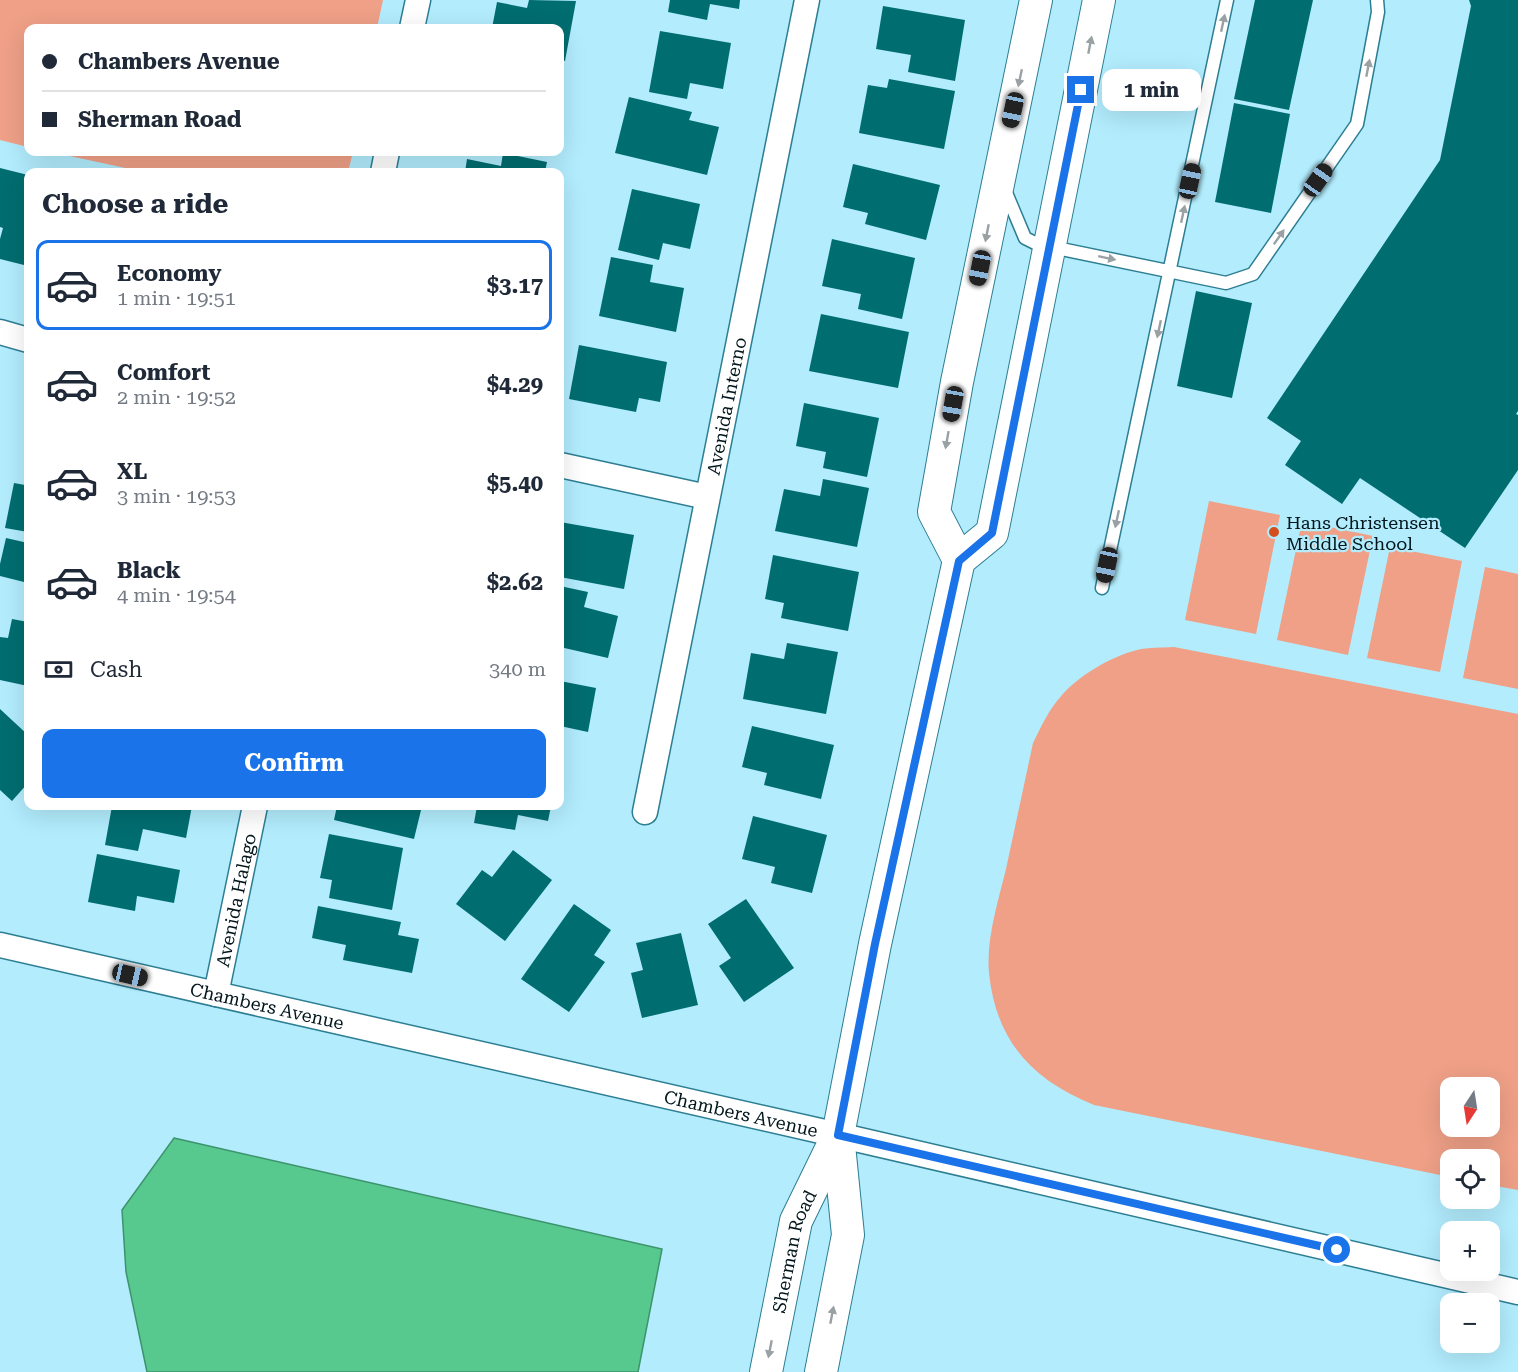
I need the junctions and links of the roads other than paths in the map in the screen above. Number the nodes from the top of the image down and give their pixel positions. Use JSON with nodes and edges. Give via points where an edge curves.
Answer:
{"nodes":[{"id":1,"x":418,"y":0,"type":"edge"},
{"id":2,"x":807,"y":0,"type":"edge"},
{"id":3,"x":1036,"y":0,"type":"edge"},
{"id":4,"x":1099,"y":0,"type":"edge"},
{"id":5,"x":1227,"y":0,"type":"edge"},
{"id":6,"x":1377,"y":0,"type":"edge"},
{"id":7,"x":413,"y":24,"type":"edge"},
{"id":8,"x":999,"y":176,"type":"junction"},
{"id":9,"x":1050,"y":246,"type":"junction"},
{"id":10,"x":1171,"y":272,"type":"junction"},
{"id":11,"x":0,"y":332,"type":"edge"},
{"id":12,"x":24,"y":339,"type":"edge"},
{"id":13,"x":564,"y":466,"type":"edge"},
{"id":14,"x":707,"y":497,"type":"junction"},
{"id":15,"x":959,"y":561,"type":"junction"},
{"id":16,"x":1102,"y":588,"type":"dead end"},
{"id":17,"x":254,"y":810,"type":"edge"},
{"id":18,"x":645,"y":812,"type":"dead end"},
{"id":19,"x":0,"y":945,"type":"edge"},
{"id":20,"x":216,"y":994,"type":"junction"},
{"id":21,"x":838,"y":1135,"type":"junction"},
{"id":22,"x":1518,"y":1292,"type":"edge"},
{"id":23,"x":766,"y":1372,"type":"edge"},
{"id":24,"x":821,"y":1372,"type":"edge"}],
"edges":[{"from":1,"to":7,"type":"street"},
{"from":2,"to":14,"type":"street","name":"Avenida Interno"},
{"from":3,"to":8,"type":"street","one_way":true},
{"from":9,"to":4,"type":"street","one_way":true},
{"from":10,"to":5,"type":"lane","one_way":true},
{"from":10,"to":6,"type":"lane","one_way":true,"via":[[1226,283],[1253,274],[1357,124]]},
{"from":8,"to":9,"type":"lane","via":[[1024,238]]},
{"from":8,"to":15,"type":"street","one_way":true,"via":[[934,513]]},
{"from":9,"to":10,"type":"lane","one_way":true},
{"from":9,"to":15,"type":"street","via":[[992,533]]},
{"from":10,"to":16,"type":"lane","one_way":true},
{"from":11,"to":12,"type":"street"},
{"from":13,"to":14,"type":"street"},
{"from":14,"to":18,"type":"street","name":"Avenida Interno"},
{"from":15,"to":21,"type":"street","name":"Sherman Road","via":[[875,944]]},
{"from":17,"to":20,"type":"street","name":"Avenida Halago"},
{"from":19,"to":20,"type":"street","name":"Chambers Avenue"},
{"from":20,"to":21,"type":"street","name":"Chambers Avenue"},
{"from":21,"to":22,"type":"street","name":"Chambers Avenue"},
{"from":21,"to":23,"type":"street","name":"Sherman Road","one_way":true,"via":[[796,1221]]},
{"from":24,"to":21,"type":"street","name":"Sherman Road","one_way":true,"via":[[848,1235]]}]}
